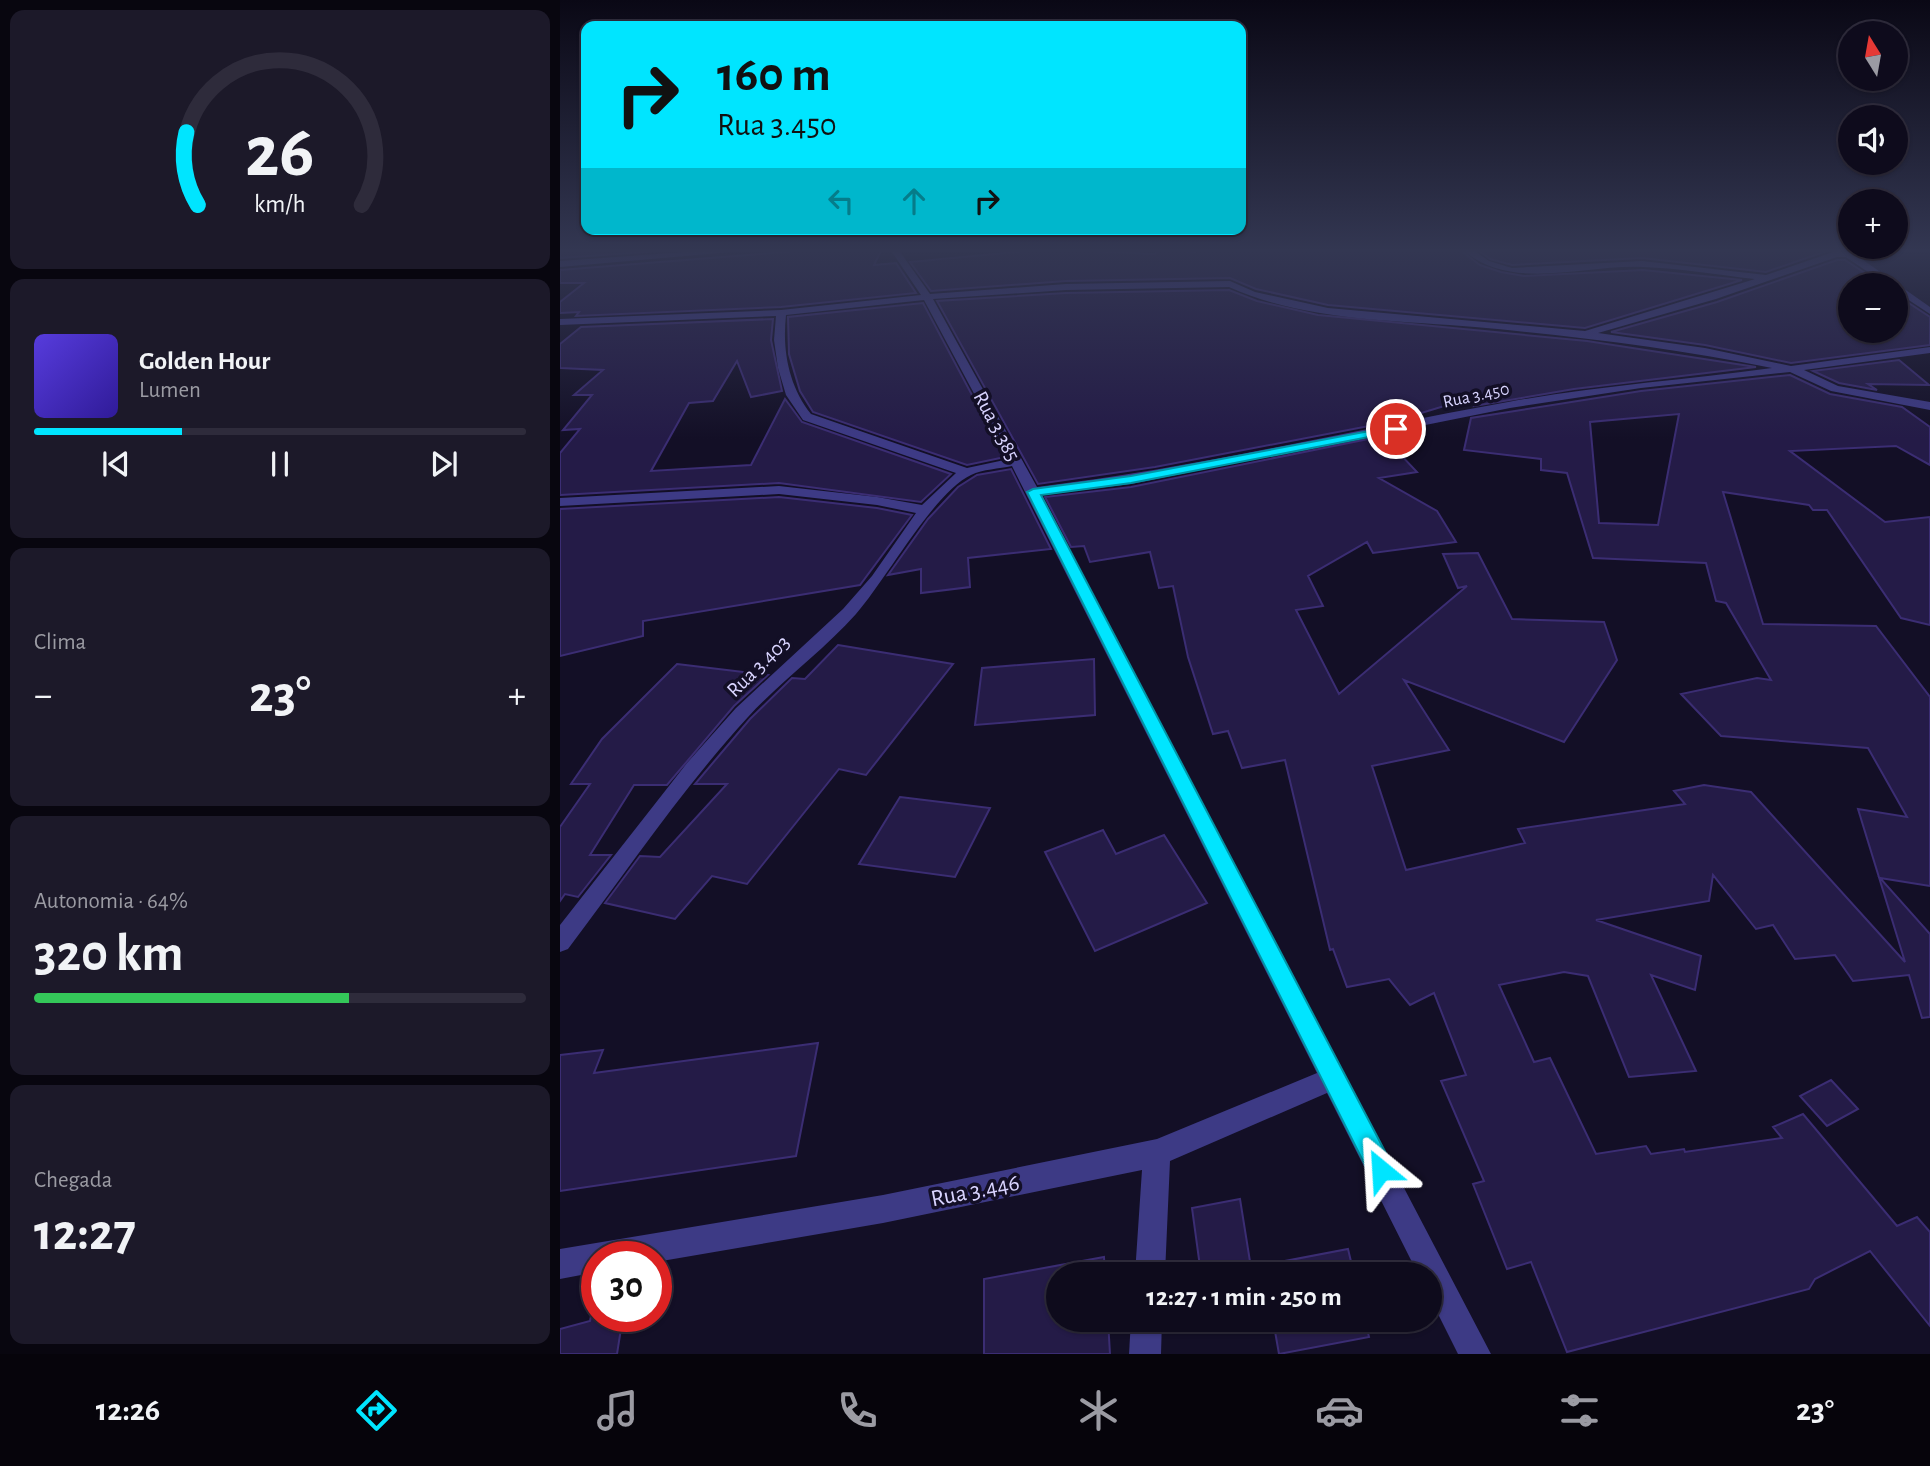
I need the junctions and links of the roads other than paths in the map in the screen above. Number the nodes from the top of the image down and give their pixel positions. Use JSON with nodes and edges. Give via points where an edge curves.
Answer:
{"nodes":[{"id":1,"x":788,"y":312,"type":"edge"},
{"id":2,"x":935,"y":312,"type":"edge"},
{"id":3,"x":1351,"y":312,"type":"edge"},
{"id":4,"x":1657,"y":312,"type":"edge"},
{"id":5,"x":781,"y":313,"type":"junction"},
{"id":6,"x":560,"y":322,"type":"edge"},
{"id":7,"x":1583,"y":334,"type":"junction"},
{"id":8,"x":1930,"y":350,"type":"edge"},
{"id":9,"x":1792,"y":369,"type":"junction"},
{"id":10,"x":1930,"y":407,"type":"edge"},
{"id":11,"x":1016,"y":461,"type":"junction"},
{"id":12,"x":966,"y":472,"type":"junction"},
{"id":13,"x":1033,"y":492,"type":"junction"},
{"id":14,"x":560,"y":502,"type":"edge"},
{"id":15,"x":925,"y":510,"type":"junction"},
{"id":16,"x":560,"y":942,"type":"edge"},
{"id":17,"x":1334,"y":1078,"type":"junction"},
{"id":18,"x":1157,"y":1153,"type":"junction"},
{"id":19,"x":672,"y":1244,"type":"edge"},
{"id":20,"x":581,"y":1260,"type":"edge"},
{"id":21,"x":1151,"y":1262,"type":"edge"},
{"id":22,"x":560,"y":1264,"type":"edge"},
{"id":23,"x":1146,"y":1332,"type":"edge"},
{"id":24,"x":1145,"y":1354,"type":"edge"},
{"id":25,"x":1475,"y":1354,"type":"edge"}],
"edges":[{"from":1,"to":5,"type":"street"},
{"from":2,"to":11,"type":"street","name":"Rua 3.385"},
{"from":3,"to":7,"type":"street"},
{"from":4,"to":7,"type":"street"},
{"from":5,"to":6,"type":"street"},
{"from":5,"to":12,"type":"street","via":[[778,336],[791,395],[807,417]]},
{"from":7,"to":9,"type":"street"},
{"from":8,"to":9,"type":"street","name":"Rua 3.450"},
{"from":9,"to":10,"type":"street","via":[[1835,389]]},
{"from":9,"to":13,"type":"street","name":"Rua 3.450","via":[[1510,405],[1131,480]]},
{"from":11,"to":12,"type":"street","name":"Rua 3.403"},
{"from":11,"to":13,"type":"street","name":"Rua 3.385"},
{"from":12,"to":15,"type":"street","name":"Rua 3.403"},
{"from":13,"to":17,"type":"street","name":"Rua 3.385"},
{"from":14,"to":15,"type":"street","via":[[779,490]]},
{"from":15,"to":16,"type":"street","name":"Rua 3.403","via":[[849,612],[742,712],[694,768]]},
{"from":17,"to":18,"type":"street","name":"Rua 3.446"},
{"from":17,"to":25,"type":"street","name":"Rua 3.385"},
{"from":18,"to":19,"type":"street","name":"Rua 3.446","via":[[883,1209]]},
{"from":18,"to":21,"type":"street"},
{"from":20,"to":22,"type":"street"},
{"from":23,"to":24,"type":"street"}]}
